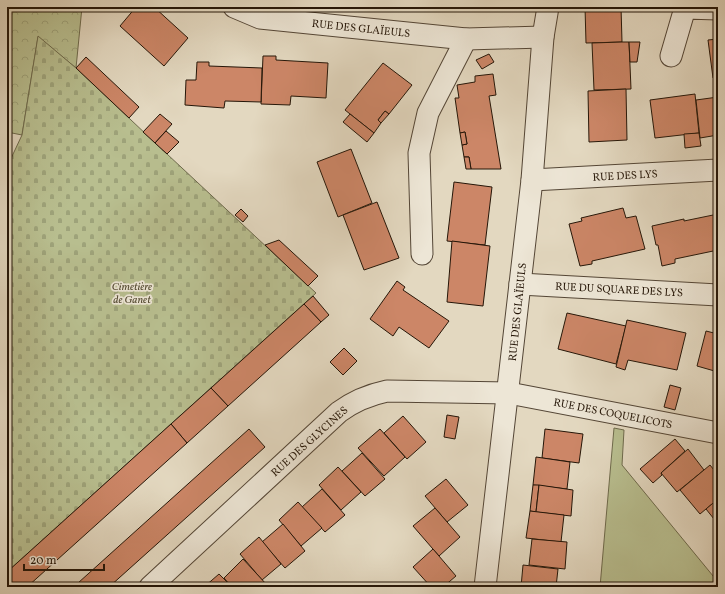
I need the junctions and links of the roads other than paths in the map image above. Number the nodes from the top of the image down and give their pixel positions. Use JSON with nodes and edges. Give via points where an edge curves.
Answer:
{"nodes":[{"id":1,"x":234,"y":7,"type":"edge"},
{"id":2,"x":548,"y":7,"type":"edge"},
{"id":3,"x":718,"y":9,"type":"edge"},
{"id":4,"x":543,"y":37,"type":"junction"},
{"id":5,"x":466,"y":39,"type":"junction"},
{"id":6,"x":671,"y":56,"type":"dead end"},
{"id":7,"x":718,"y":170,"type":"edge"},
{"id":8,"x":532,"y":180,"type":"junction"},
{"id":9,"x":422,"y":254,"type":"dead end"},
{"id":10,"x":520,"y":284,"type":"junction"},
{"id":11,"x":718,"y":295,"type":"edge"},
{"id":12,"x":508,"y":393,"type":"junction"},
{"id":13,"x":718,"y":433,"type":"edge"},
{"id":14,"x":150,"y":587,"type":"edge"},
{"id":15,"x":485,"y":587,"type":"edge"}],
"edges":[{"from":1,"to":5,"type":"street","name":"RUE DES GLAÏEULS","via":[[260,18]]},
{"from":2,"to":4,"type":"street","name":"RUE DES GLAÏEULS"},
{"from":3,"to":6,"type":"street","via":[[685,8]]},
{"from":4,"to":5,"type":"street","name":"RUE DES GLAÏEULS"},
{"from":4,"to":8,"type":"street","name":"RUE DES GLAÏEULS"},
{"from":5,"to":9,"type":"street","via":[[428,113],[419,153]]},
{"from":7,"to":8,"type":"street","name":"RUE DES LYS"},
{"from":8,"to":10,"type":"street","name":"RUE DES GLAÏEULS"},
{"from":10,"to":11,"type":"street","name":"RUE DU SQUARE DES LYS"},
{"from":10,"to":12,"type":"street","name":"RUE DES GLAÏEULS"},
{"from":12,"to":13,"type":"street","name":"RUE DES COQUELICOTS"},
{"from":12,"to":14,"type":"street","name":"RUE DES GLYCINES","via":[[387,391],[354,401]]},
{"from":12,"to":15,"type":"street","name":"RUE DES GLAÏEULS"}]}
